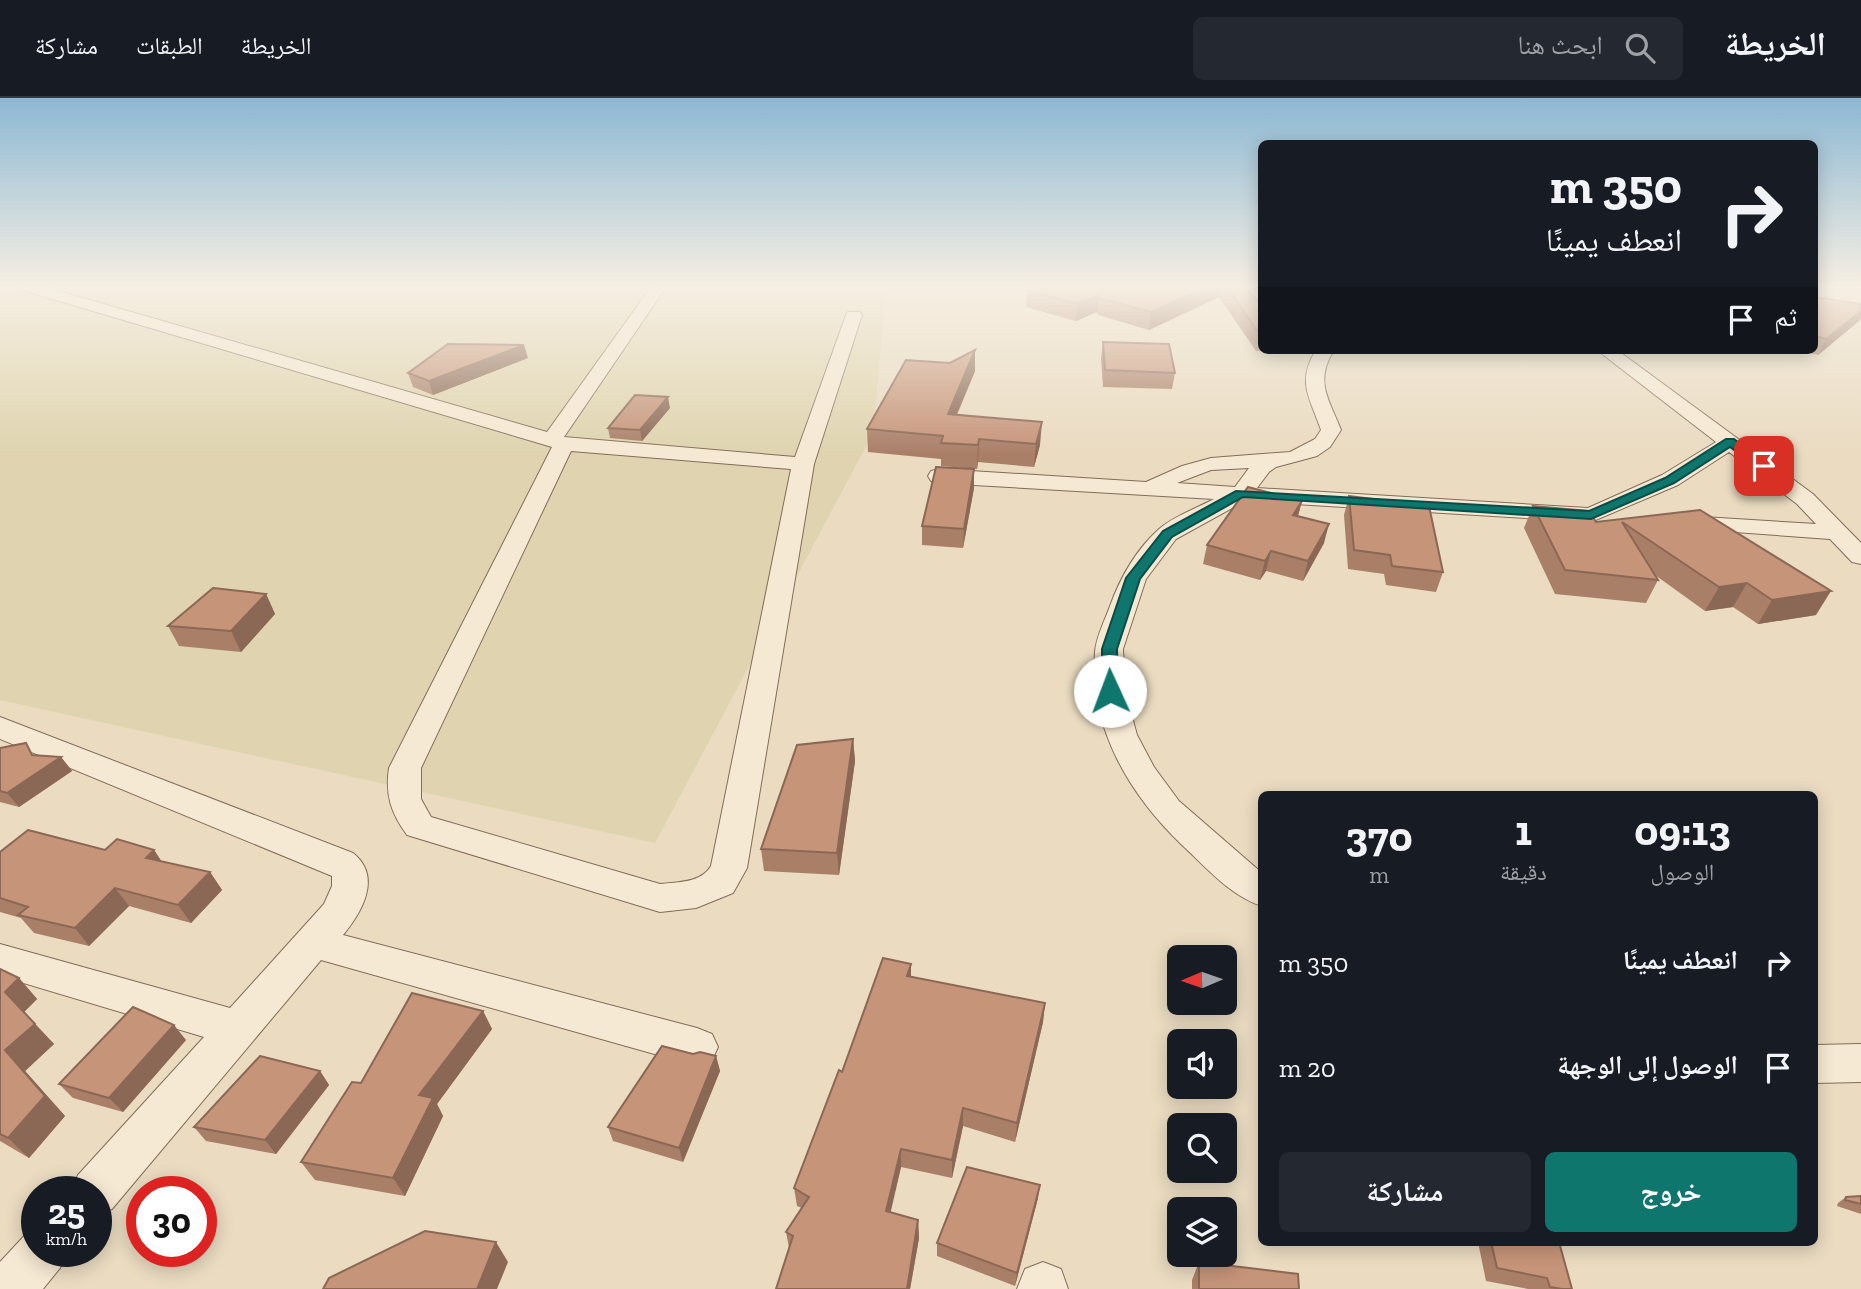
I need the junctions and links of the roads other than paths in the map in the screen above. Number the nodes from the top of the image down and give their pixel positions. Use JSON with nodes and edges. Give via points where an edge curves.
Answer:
{"nodes":[{"id":1,"x":217,"y":343,"type":"edge"},
{"id":2,"x":623,"y":343,"type":"edge"},
{"id":3,"x":845,"y":343,"type":"edge"},
{"id":4,"x":1322,"y":354,"type":"edge"},
{"id":5,"x":1611,"y":354,"type":"edge"},
{"id":6,"x":558,"y":442,"type":"junction"},
{"id":7,"x":1730,"y":442,"type":"junction"},
{"id":8,"x":1272,"y":460,"type":"junction"},
{"id":9,"x":803,"y":464,"type":"junction"},
{"id":10,"x":939,"y":476,"type":"edge"},
{"id":11,"x":1149,"y":488,"type":"junction"},
{"id":12,"x":1241,"y":494,"type":"junction"},
{"id":13,"x":1591,"y":515,"type":"junction"},
{"id":14,"x":1642,"y":519,"type":"edge"},
{"id":15,"x":1667,"y":522,"type":"edge"},
{"id":16,"x":1837,"y":532,"type":"junction"},
{"id":17,"x":1861,"y":557,"type":"edge"},
{"id":18,"x":2,"y":729,"type":"edge"},
{"id":19,"x":1258,"y":889,"type":"edge"},
{"id":20,"x":315,"y":943,"type":"junction"},
{"id":21,"x":0,"y":960,"type":"edge"},
{"id":22,"x":237,"y":1028,"type":"junction"},
{"id":23,"x":696,"y":1047,"type":"dead end"},
{"id":24,"x":1861,"y":1063,"type":"edge"},
{"id":25,"x":1818,"y":1064,"type":"edge"},
{"id":26,"x":109,"y":1176,"type":"edge"},
{"id":27,"x":29,"y":1267,"type":"edge"},
{"id":28,"x":10,"y":1289,"type":"edge"}],
"edges":[{"from":1,"to":6,"type":"street"},
{"from":2,"to":6,"type":"street"},
{"from":3,"to":9,"type":"street"},
{"from":4,"to":8,"type":"street","via":[[1312,379],[1331,430],[1327,440],[1306,454]]},
{"from":5,"to":7,"type":"street"},
{"from":6,"to":9,"type":"street"},
{"from":6,"to":9,"type":"street","via":[[405,768],[401,793],[407,812],[419,826],[660,898],[696,894],[720,883],[729,868]]},
{"from":7,"to":13,"type":"street","via":[[1670,480]]},
{"from":7,"to":16,"type":"street","via":[[1805,499]]},
{"from":8,"to":11,"type":"street","via":[[1210,464]]},
{"from":8,"to":12,"type":"street"},
{"from":10,"to":11,"type":"street"},
{"from":11,"to":12,"type":"street"},
{"from":12,"to":13,"type":"street"},
{"from":12,"to":19,"type":"street","via":[[1167,534],[1133,578],[1109,649],[1110,691],[1121,735],[1167,810]]},
{"from":13,"to":14,"type":"street"},
{"from":15,"to":16,"type":"street"},
{"from":16,"to":17,"type":"street"},
{"from":18,"to":20,"type":"street","via":[[340,863],[350,872],[350,886],[340,912]]},
{"from":20,"to":22,"type":"street"},
{"from":20,"to":23,"type":"street"},
{"from":21,"to":22,"type":"street"},
{"from":22,"to":26,"type":"street"},
{"from":24,"to":25,"type":"street"},
{"from":27,"to":28,"type":"street"}]}
